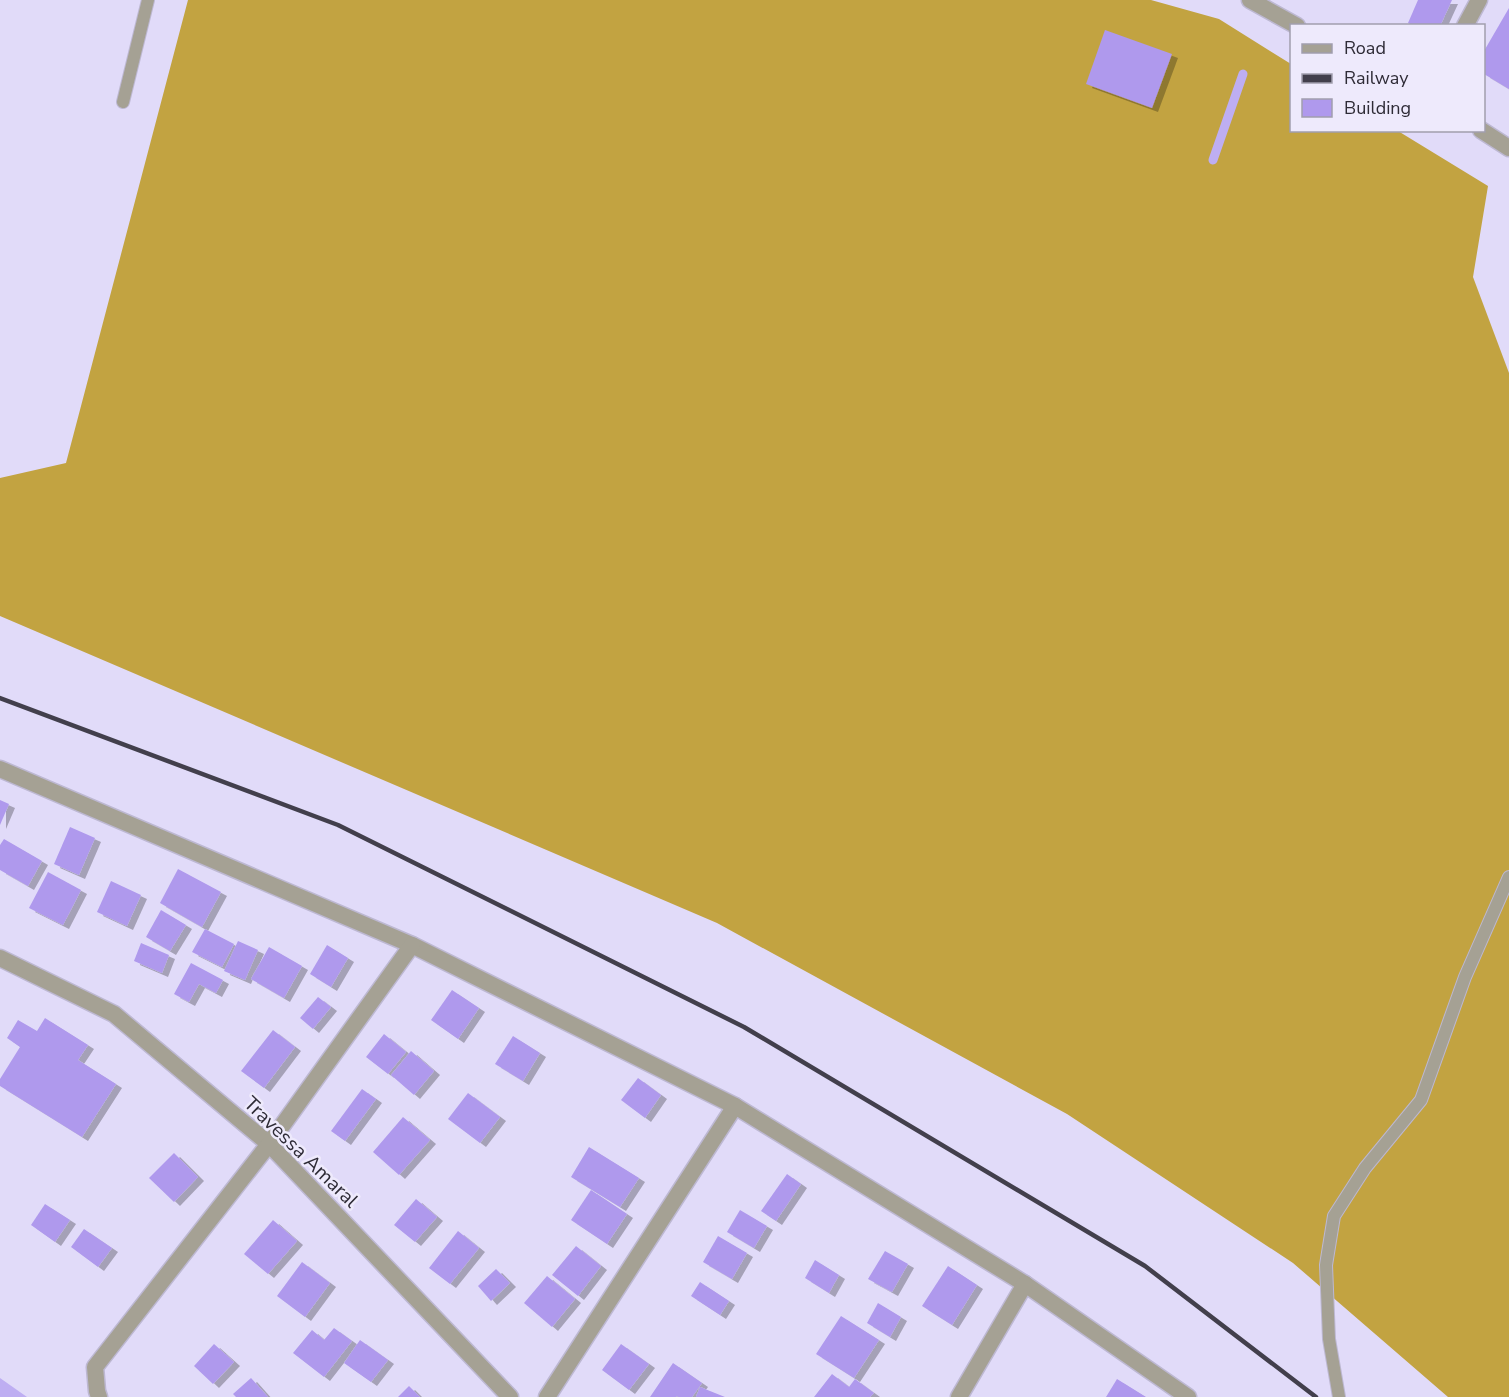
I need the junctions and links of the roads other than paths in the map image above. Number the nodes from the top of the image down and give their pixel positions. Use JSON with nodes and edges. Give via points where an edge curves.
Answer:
{"nodes":[{"id":1,"x":148,"y":0,"type":"edge"},
{"id":2,"x":1250,"y":0,"type":"edge"},
{"id":3,"x":1479,"y":0,"type":"edge"},
{"id":4,"x":1293,"y":24,"type":"edge"},
{"id":5,"x":1466,"y":24,"type":"edge"},
{"id":6,"x":123,"y":102,"type":"dead end"},
{"id":7,"x":1484,"y":132,"type":"edge"},
{"id":8,"x":1509,"y":148,"type":"edge"},
{"id":9,"x":0,"y":769,"type":"edge"},
{"id":10,"x":1509,"y":877,"type":"edge"},
{"id":11,"x":412,"y":945,"type":"junction"},
{"id":12,"x":0,"y":958,"type":"edge"},
{"id":13,"x":735,"y":1106,"type":"junction"},
{"id":14,"x":270,"y":1144,"type":"junction"},
{"id":15,"x":1025,"y":1284,"type":"junction"},
{"id":16,"x":99,"y":1397,"type":"edge"},
{"id":17,"x":510,"y":1397,"type":"edge"},
{"id":18,"x":547,"y":1397,"type":"edge"},
{"id":19,"x":959,"y":1397,"type":"edge"},
{"id":20,"x":1188,"y":1397,"type":"edge"},
{"id":21,"x":1339,"y":1397,"type":"edge"}],
"edges":[{"from":1,"to":6,"type":"lane"},
{"from":2,"to":4,"type":"street"},
{"from":3,"to":5,"type":"street"},
{"from":7,"to":8,"type":"street"},
{"from":9,"to":11,"type":"street"},
{"from":10,"to":21,"type":"lane","via":[[1465,977],[1421,1100],[1365,1168],[1334,1216],[1326,1265],[1329,1339]]},
{"from":11,"to":13,"type":"street"},
{"from":11,"to":14,"type":"street"},
{"from":12,"to":14,"type":"street","name":"Travessa Amaral","via":[[114,1014]]},
{"from":13,"to":15,"type":"street"},
{"from":13,"to":18,"type":"street"},
{"from":14,"to":16,"type":"street","via":[[95,1367]]},
{"from":14,"to":17,"type":"street","name":"Travessa Amaral"},
{"from":15,"to":19,"type":"street"},
{"from":15,"to":20,"type":"street"}]}
